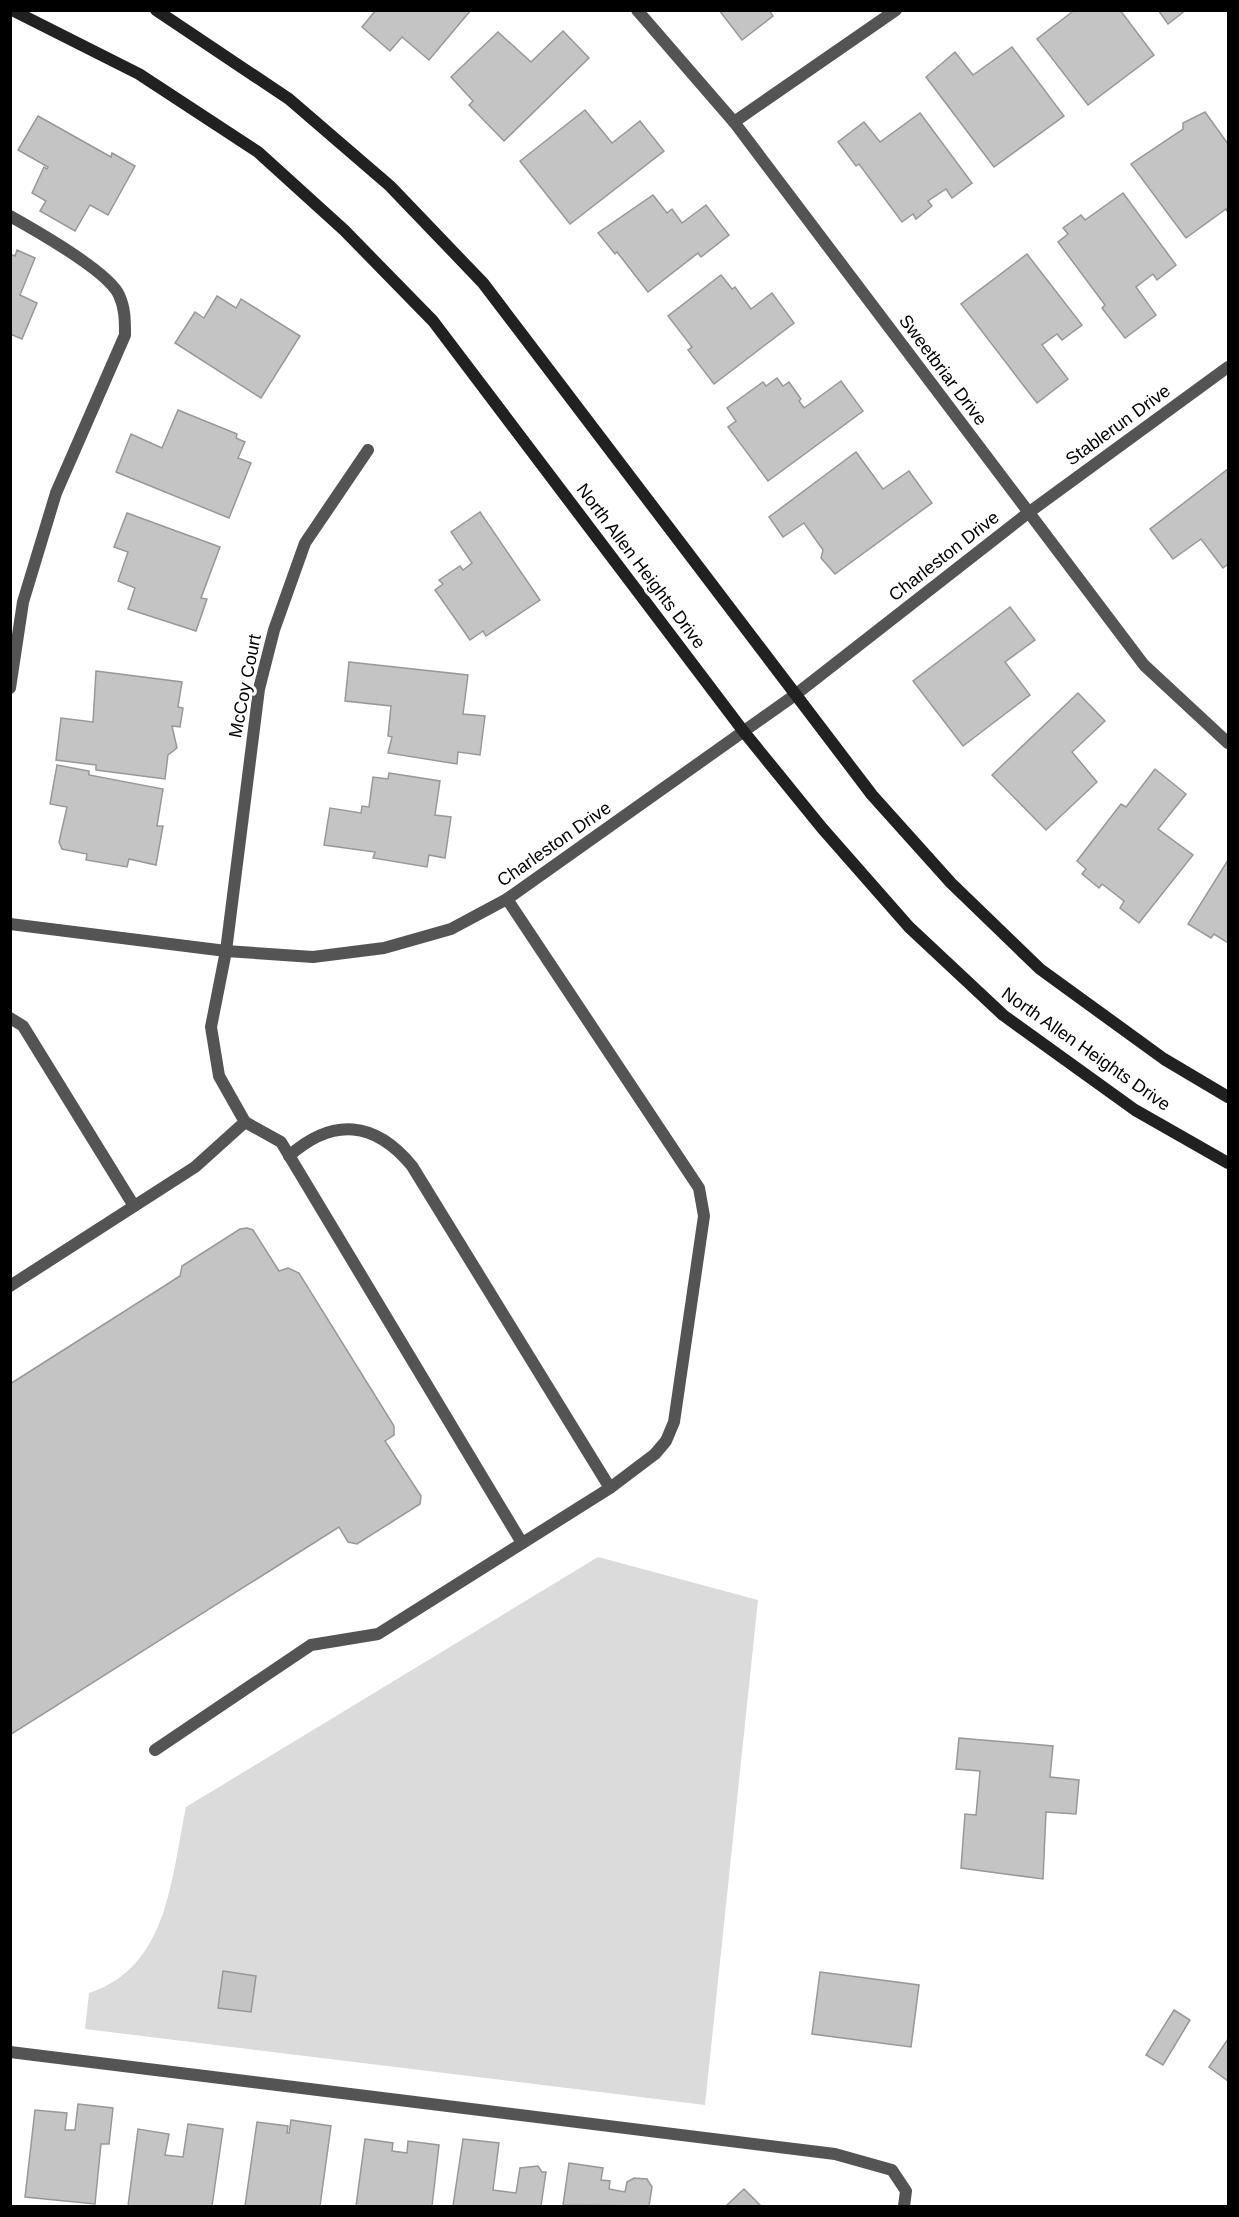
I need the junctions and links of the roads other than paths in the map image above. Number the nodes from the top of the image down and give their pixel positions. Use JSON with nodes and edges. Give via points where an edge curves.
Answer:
{"nodes":[{"id":1,"x":12,"y":10,"type":"edge"},
{"id":2,"x":156,"y":10,"type":"edge"},
{"id":3,"x":637,"y":10,"type":"edge"},
{"id":4,"x":896,"y":10,"type":"edge"},
{"id":5,"x":734,"y":122,"type":"junction"},
{"id":6,"x":10,"y":216,"type":"edge"},
{"id":7,"x":1228,"y":367,"type":"edge"},
{"id":8,"x":368,"y":450,"type":"dead end"},
{"id":9,"x":1028,"y":513,"type":"junction"},
{"id":10,"x":10,"y":688,"type":"edge"},
{"id":11,"x":795,"y":695,"type":"junction"},
{"id":12,"x":744,"y":732,"type":"junction"},
{"id":13,"x":1228,"y":743,"type":"edge"},
{"id":14,"x":507,"y":899,"type":"junction"},
{"id":15,"x":10,"y":924,"type":"edge"},
{"id":16,"x":226,"y":951,"type":"junction"},
{"id":17,"x":10,"y":1018,"type":"edge"},
{"id":18,"x":1228,"y":1097,"type":"edge"},
{"id":19,"x":245,"y":1122,"type":"junction"},
{"id":20,"x":289,"y":1156,"type":"junction"},
{"id":21,"x":1228,"y":1163,"type":"edge"},
{"id":22,"x":134,"y":1206,"type":"junction"},
{"id":23,"x":10,"y":1286,"type":"edge"},
{"id":24,"x":610,"y":1488,"type":"junction"},
{"id":25,"x":522,"y":1543,"type":"junction"},
{"id":26,"x":155,"y":1750,"type":"dead end"},
{"id":27,"x":10,"y":2052,"type":"edge"},
{"id":28,"x":904,"y":2206,"type":"edge"}],
"edges":[{"from":1,"to":12,"type":"main road","name":"North Allen Heights Drive","via":[[140,74],[249,146],[344,230],[433,321]]},
{"from":2,"to":11,"type":"main road","name":"North Allen Heights Drive","via":[[289,99],[390,186],[483,283]]},
{"from":3,"to":5,"type":"street","name":"Sweetbriar Drive"},
{"from":4,"to":5,"type":"street"},
{"from":5,"to":9,"type":"street","name":"Sweetbriar Drive"},
{"from":6,"to":10,"type":"street","via":[[92,267],[118,292],[126,314],[125,335],[56,493],[23,602]]},
{"from":7,"to":9,"type":"street","name":"Stablerun Drive"},
{"from":8,"to":16,"type":"street","name":"McCoy Court","via":[[305,543],[274,630],[259,689]]},
{"from":9,"to":11,"type":"street","name":"Charleston Drive"},
{"from":9,"to":13,"type":"street","name":"Sweetbriar Drive","via":[[1144,665]]},
{"from":11,"to":12,"type":"street","name":"Charleston Drive"},
{"from":11,"to":18,"type":"main road","name":"North Allen Heights Drive","via":[[872,795],[951,883],[1040,969],[1164,1059]]},
{"from":12,"to":14,"type":"street","name":"Charleston Drive"},
{"from":12,"to":21,"type":"main road","name":"North Allen Heights Drive","via":[[909,927],[1003,1015],[1135,1110]]},
{"from":14,"to":16,"type":"street","name":"Charleston Drive","via":[[451,929],[384,948],[313,957]]},
{"from":14,"to":24,"type":"street","via":[[699,1188],[703,1200],[704,1216],[674,1422],[666,1441],[654,1454]]},
{"from":15,"to":16,"type":"street","name":"Charleston Drive"},
{"from":16,"to":19,"type":"street","name":"McCoy Court","via":[[211,1027],[219,1076]]},
{"from":17,"to":22,"type":"street","via":[[22,1026]]},
{"from":19,"to":20,"type":"street","via":[[281,1143]]},
{"from":19,"to":22,"type":"street","via":[[195,1167]]},
{"from":20,"to":24,"type":"street","via":[[309,1138],[331,1130],[354,1129],[378,1135],[397,1148]]},
{"from":20,"to":25,"type":"street"},
{"from":22,"to":23,"type":"street"},
{"from":24,"to":25,"type":"street"},
{"from":25,"to":26,"type":"street","via":[[378,1634],[311,1645]]},
{"from":27,"to":28,"type":"street","via":[[835,2154],[892,2170],[906,2192]]}]}
